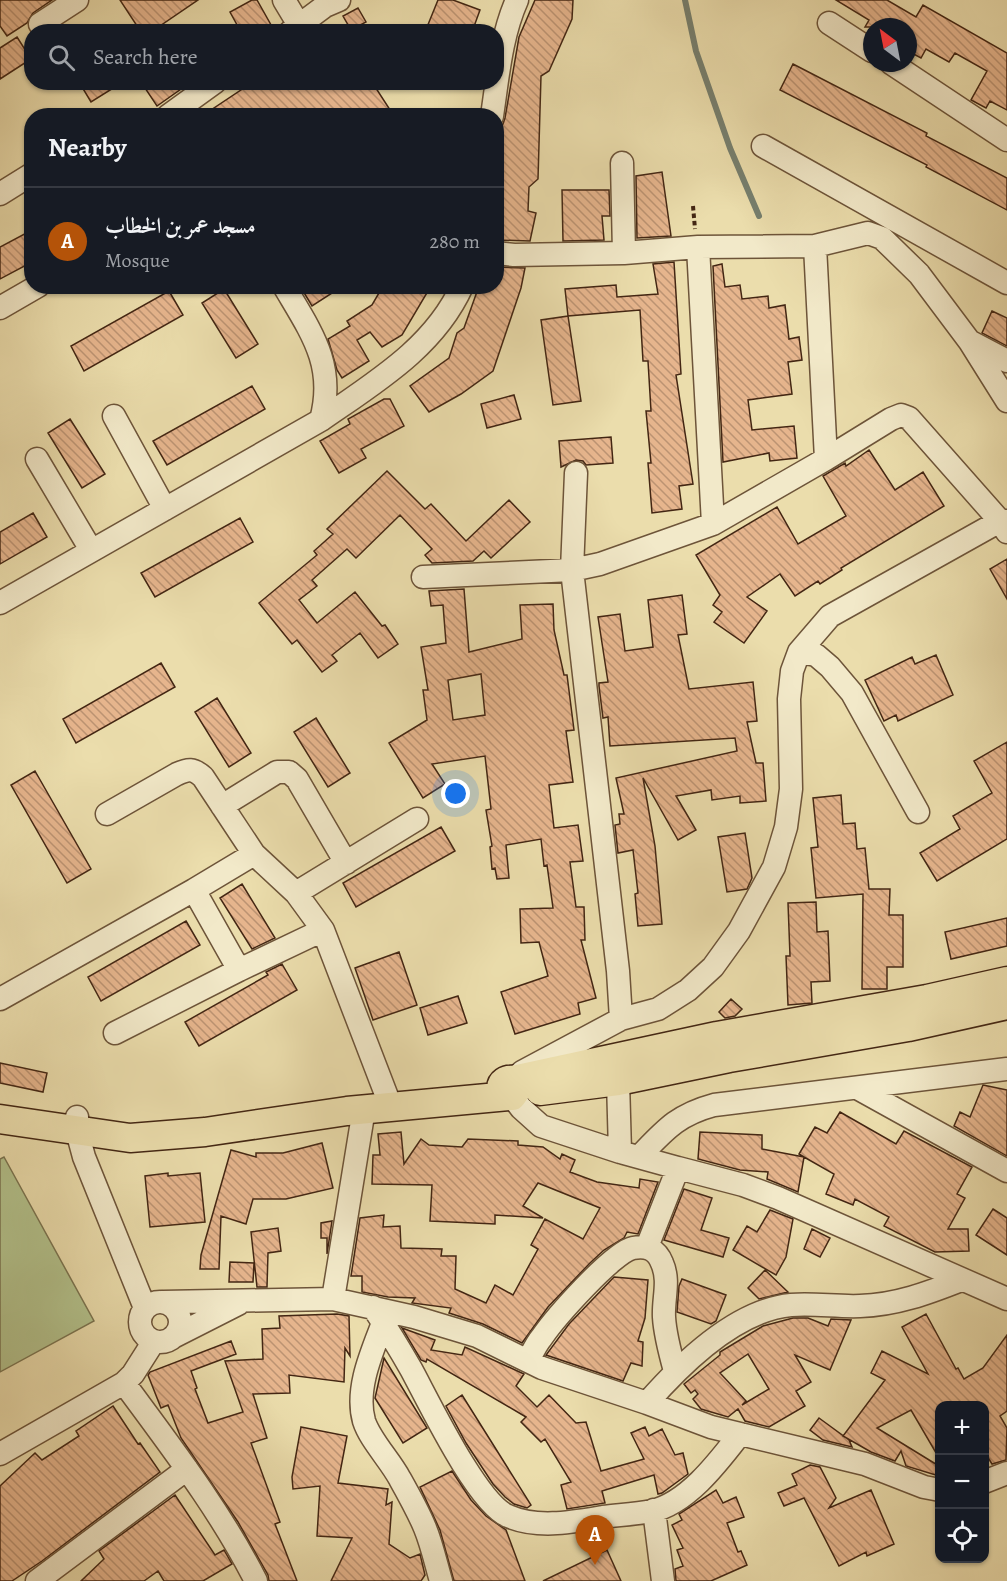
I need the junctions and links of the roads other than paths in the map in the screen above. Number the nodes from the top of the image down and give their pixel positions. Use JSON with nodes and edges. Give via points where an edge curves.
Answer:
{"nodes":[{"id":1,"x":77,"y":0,"type":"edge"},
{"id":2,"x":284,"y":0,"type":"edge"},
{"id":3,"x":339,"y":0,"type":"edge"},
{"id":4,"x":517,"y":0,"type":"edge"},
{"id":5,"x":830,"y":22,"type":"dead end"},
{"id":6,"x":40,"y":24,"type":"dead end"},
{"id":7,"x":293,"y":24,"type":"edge"},
{"id":8,"x":300,"y":24,"type":"edge"},
{"id":9,"x":504,"y":43,"type":"edge"},
{"id":10,"x":863,"y":45,"type":"edge"},
{"id":11,"x":905,"y":72,"type":"edge"},
{"id":12,"x":204,"y":90,"type":"edge"},
{"id":13,"x":496,"y":90,"type":"edge"},
{"id":14,"x":179,"y":108,"type":"edge"},
{"id":15,"x":493,"y":108,"type":"edge"},
{"id":16,"x":1007,"y":140,"type":"edge"},
{"id":17,"x":763,"y":146,"type":"dead end"},
{"id":18,"x":622,"y":164,"type":"dead end"},
{"id":19,"x":24,"y":179,"type":"edge"},
{"id":20,"x":0,"y":194,"type":"edge"},
{"id":21,"x":881,"y":213,"type":"junction"},
{"id":22,"x":868,"y":233,"type":"junction"},
{"id":23,"x":815,"y":246,"type":"junction"},
{"id":24,"x":698,"y":248,"type":"junction"},
{"id":25,"x":624,"y":253,"type":"junction"},
{"id":26,"x":504,"y":254,"type":"edge"},
{"id":27,"x":1007,"y":283,"type":"edge"},
{"id":28,"x":24,"y":294,"type":"edge"},
{"id":29,"x":289,"y":294,"type":"edge"},
{"id":30,"x":457,"y":294,"type":"edge"},
{"id":31,"x":0,"y":308,"type":"edge"},
{"id":32,"x":970,"y":342,"type":"junction"},
{"id":33,"x":1007,"y":361,"type":"edge"},
{"id":34,"x":1007,"y":401,"type":"edge"},
{"id":35,"x":114,"y":416,"type":"dead end"},
{"id":36,"x":321,"y":420,"type":"junction"},
{"id":37,"x":37,"y":459,"type":"dead end"},
{"id":38,"x":826,"y":459,"type":"junction"},
{"id":39,"x":576,"y":473,"type":"dead end"},
{"id":40,"x":165,"y":508,"type":"junction"},
{"id":41,"x":713,"y":524,"type":"junction"},
{"id":42,"x":1005,"y":527,"type":"edge"},
{"id":43,"x":91,"y":550,"type":"junction"},
{"id":44,"x":572,"y":570,"type":"junction"},
{"id":45,"x":423,"y":577,"type":"dead end"},
{"id":46,"x":0,"y":603,"type":"edge"},
{"id":47,"x":806,"y":644,"type":"junction"},
{"id":48,"x":222,"y":806,"type":"junction"},
{"id":49,"x":918,"y":812,"type":"dead end"},
{"id":50,"x":107,"y":814,"type":"dead end"},
{"id":51,"x":417,"y":819,"type":"dead end"},
{"id":52,"x":254,"y":854,"type":"junction"},
{"id":53,"x":346,"y":863,"type":"junction"},
{"id":54,"x":194,"y":890,"type":"junction"},
{"id":55,"x":296,"y":893,"type":"junction"},
{"id":56,"x":323,"y":930,"type":"junction"},
{"id":57,"x":239,"y":970,"type":"junction"},
{"id":58,"x":1007,"y":981,"type":"edge"},
{"id":59,"x":0,"y":999,"type":"edge"},
{"id":60,"x":1007,"y":1005,"type":"edge"},
{"id":61,"x":621,"y":1019,"type":"junction"},
{"id":62,"x":115,"y":1033,"type":"dead end"},
{"id":63,"x":1007,"y":1070,"type":"edge"},
{"id":64,"x":618,"y":1081,"type":"junction"},
{"id":65,"x":511,"y":1087,"type":"junction"},
{"id":66,"x":859,"y":1089,"type":"junction"},
{"id":67,"x":380,"y":1102,"type":"junction"},
{"id":68,"x":0,"y":1103,"type":"edge"},
{"id":69,"x":0,"y":1119,"type":"edge"},
{"id":70,"x":77,"y":1124,"type":"junction"},
{"id":71,"x":629,"y":1154,"type":"junction"},
{"id":72,"x":678,"y":1168,"type":"junction"},
{"id":73,"x":1007,"y":1171,"type":"edge"},
{"id":74,"x":647,"y":1247,"type":"junction"},
{"id":75,"x":961,"y":1280,"type":"junction"},
{"id":76,"x":333,"y":1299,"type":"junction"},
{"id":77,"x":1007,"y":1299,"type":"edge"},
{"id":78,"x":245,"y":1301,"type":"junction"},
{"id":79,"x":154,"y":1305,"type":"junction"},
{"id":80,"x":378,"y":1315,"type":"junction"},
{"id":81,"x":163,"y":1339,"type":"junction"},
{"id":82,"x":528,"y":1361,"type":"junction"},
{"id":83,"x":675,"y":1371,"type":"junction"},
{"id":84,"x":124,"y":1383,"type":"junction"},
{"id":85,"x":647,"y":1403,"type":"junction"},
{"id":86,"x":740,"y":1434,"type":"junction"},
{"id":87,"x":0,"y":1454,"type":"edge"},
{"id":88,"x":187,"y":1469,"type":"junction"},
{"id":89,"x":1007,"y":1473,"type":"edge"},
{"id":90,"x":989,"y":1480,"type":"edge"},
{"id":91,"x":935,"y":1489,"type":"edge"},
{"id":92,"x":654,"y":1510,"type":"junction"},
{"id":93,"x":37,"y":1581,"type":"edge"},
{"id":94,"x":256,"y":1581,"type":"edge"},
{"id":95,"x":441,"y":1581,"type":"edge"},
{"id":96,"x":663,"y":1581,"type":"edge"}],
"edges":[{"from":1,"to":6,"type":"street"},
{"from":2,"to":7,"type":"street"},
{"from":3,"to":8,"type":"street"},
{"from":4,"to":9,"type":"street"},
{"from":5,"to":10,"type":"street"},
{"from":11,"to":16,"type":"street"},
{"from":12,"to":14,"type":"street"},
{"from":13,"to":15,"type":"street"},
{"from":17,"to":21,"type":"street"},
{"from":18,"to":25,"type":"street"},
{"from":19,"to":20,"type":"street"},
{"from":21,"to":22,"type":"street"},
{"from":21,"to":27,"type":"street"},
{"from":22,"to":23,"type":"street"},
{"from":22,"to":32,"type":"street","via":[[882,238],[905,259]]},
{"from":23,"to":24,"type":"street"},
{"from":23,"to":38,"type":"street"},
{"from":24,"to":25,"type":"street"},
{"from":24,"to":41,"type":"street"},
{"from":25,"to":26,"type":"street"},
{"from":28,"to":31,"type":"street"},
{"from":29,"to":36,"type":"street","via":[[322,357],[326,401]]},
{"from":30,"to":36,"type":"street","via":[[431,334],[409,358]]},
{"from":32,"to":33,"type":"street"},
{"from":32,"to":34,"type":"street"},
{"from":35,"to":40,"type":"street"},
{"from":36,"to":40,"type":"street"},
{"from":37,"to":43,"type":"street"},
{"from":38,"to":41,"type":"street"},
{"from":38,"to":42,"type":"street","via":[[891,418],[909,418]]},
{"from":39,"to":44,"type":"street"},
{"from":40,"to":43,"type":"street"},
{"from":41,"to":44,"type":"street"},
{"from":42,"to":47,"type":"street","via":[[830,616]]},
{"from":43,"to":46,"type":"street"},
{"from":44,"to":45,"type":"street"},
{"from":44,"to":61,"type":"street"},
{"from":47,"to":49,"type":"street","via":[[852,693]]},
{"from":47,"to":61,"type":"street","via":[[792,671],[791,789],[774,867],[739,931],[713,966],[688,990],[658,1009]]},
{"from":48,"to":50,"type":"street","via":[[203,777],[188,770]]},
{"from":48,"to":52,"type":"street"},
{"from":48,"to":53,"type":"street","via":[[277,772],[288,772],[297,779]]},
{"from":51,"to":53,"type":"street"},
{"from":52,"to":54,"type":"street"},
{"from":52,"to":55,"type":"street"},
{"from":53,"to":55,"type":"street"},
{"from":54,"to":57,"type":"street"},
{"from":54,"to":59,"type":"street"},
{"from":55,"to":56,"type":"street"},
{"from":56,"to":57,"type":"street"},
{"from":56,"to":67,"type":"street"},
{"from":57,"to":62,"type":"street"},
{"from":58,"to":65,"type":"main road","via":[[717,1036]]},
{"from":60,"to":64,"type":"main road"},
{"from":61,"to":65,"type":"street"},
{"from":63,"to":66,"type":"street"},
{"from":64,"to":65,"type":"main road"},
{"from":64,"to":71,"type":"street"},
{"from":65,"to":67,"type":"main road"},
{"from":65,"to":71,"type":"street","via":[[521,1108],[541,1126]]},
{"from":66,"to":71,"type":"street","via":[[693,1111]]},
{"from":66,"to":73,"type":"street"},
{"from":67,"to":70,"type":"main road","via":[[205,1132],[130,1138]]},
{"from":67,"to":76,"type":"street"},
{"from":68,"to":70,"type":"main road"},
{"from":69,"to":70,"type":"main road"},
{"from":70,"to":79,"type":"street","via":[[84,1157]]},
{"from":71,"to":72,"type":"street"},
{"from":72,"to":74,"type":"street"},
{"from":72,"to":75,"type":"street","via":[[778,1198]]},
{"from":74,"to":82,"type":"street","via":[[632,1248],[620,1255],[590,1282],[542,1337]]},
{"from":74,"to":83,"type":"street","via":[[656,1251],[668,1280],[664,1314]]},
{"from":75,"to":77,"type":"street"},
{"from":75,"to":83,"type":"street","via":[[924,1295],[889,1303],[791,1305],[762,1312],[739,1323]]},
{"from":76,"to":78,"type":"street"},
{"from":76,"to":80,"type":"street"},
{"from":78,"to":79,"type":"street"},
{"from":78,"to":81,"type":"street"},
{"from":79,"to":81,"type":"street","via":[[140,1320],[141,1327],[143,1333]]},
{"from":79,"to":81,"type":"street","via":[[175,1308],[180,1320],[177,1332]]},
{"from":80,"to":82,"type":"street","via":[[477,1336]]},
{"from":80,"to":92,"type":"street","via":[[476,1484],[494,1507],[507,1516],[542,1523]]},
{"from":80,"to":95,"type":"street","via":[[362,1397],[364,1420],[371,1438],[390,1460],[426,1530]]},
{"from":81,"to":84,"type":"street"},
{"from":82,"to":85,"type":"street"},
{"from":83,"to":85,"type":"street"},
{"from":84,"to":87,"type":"street"},
{"from":84,"to":88,"type":"street"},
{"from":85,"to":86,"type":"street"},
{"from":86,"to":91,"type":"street","via":[[865,1464]]},
{"from":86,"to":92,"type":"street","via":[[700,1482],[675,1501]]},
{"from":88,"to":93,"type":"street"},
{"from":88,"to":94,"type":"street"},
{"from":89,"to":90,"type":"street"},
{"from":92,"to":96,"type":"street"}]}
